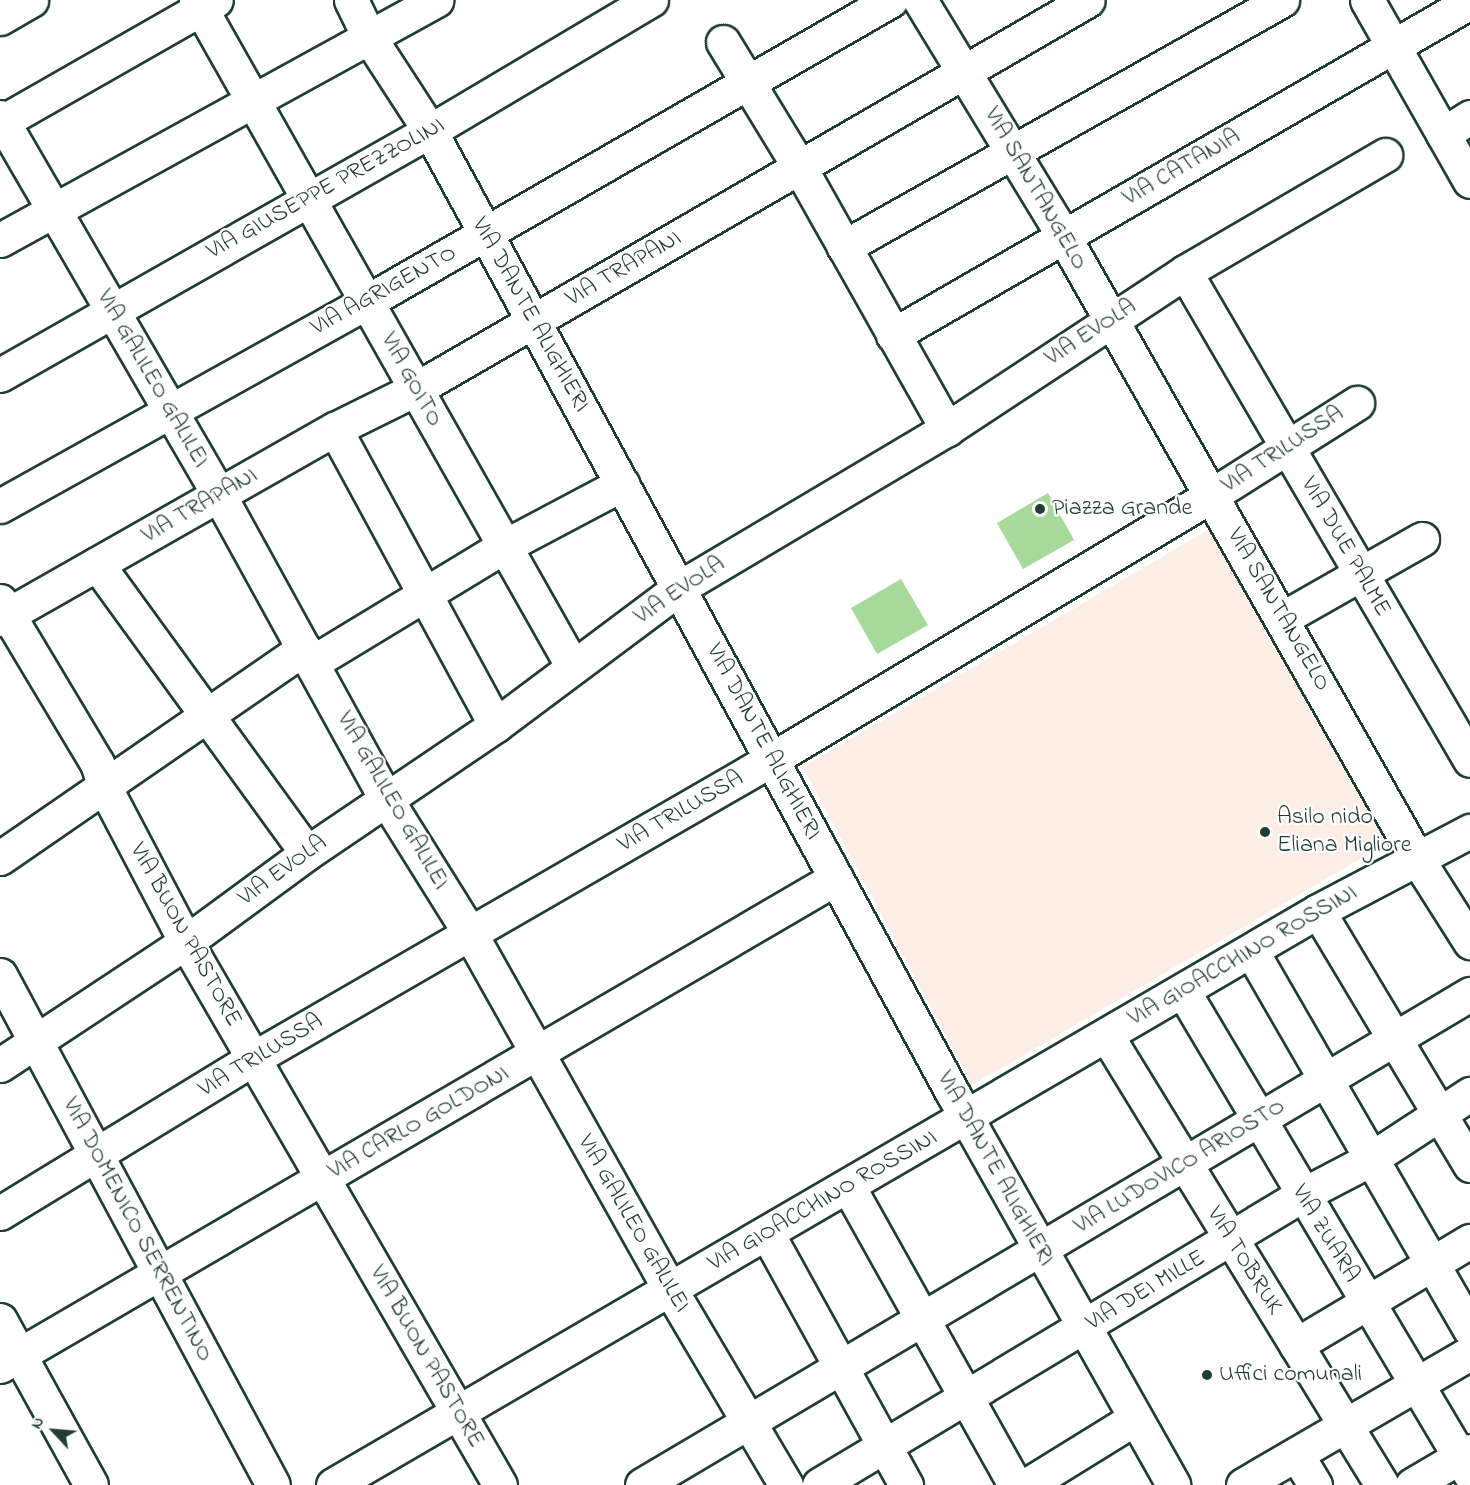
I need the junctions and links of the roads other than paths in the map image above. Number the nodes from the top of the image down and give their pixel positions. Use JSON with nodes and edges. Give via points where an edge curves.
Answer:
{"nodes":[{"id":1,"x":31,"y":0,"type":"edge"},
{"id":2,"x":351,"y":0,"type":"edge"},
{"id":3,"x":436,"y":0,"type":"edge"},
{"id":4,"x":651,"y":0,"type":"edge"},
{"id":5,"x":891,"y":0,"type":"edge"},
{"id":6,"x":920,"y":0,"type":"edge"},
{"id":7,"x":1088,"y":0,"type":"edge"},
{"id":8,"x":1282,"y":0,"type":"edge"},
{"id":9,"x":1367,"y":0,"type":"edge"},
{"id":10,"x":1470,"y":2,"type":"edge"},
{"id":11,"x":204,"y":3,"type":"edge"},
{"id":12,"x":0,"y":18,"type":"edge"},
{"id":13,"x":369,"y":37,"type":"junction"},
{"id":14,"x":723,"y":42,"type":"dead end"},
{"id":15,"x":1393,"y":46,"type":"junction"},
{"id":16,"x":967,"y":72,"type":"junction"},
{"id":17,"x":749,"y":84,"type":"junction"},
{"id":18,"x":254,"y":103,"type":"junction"},
{"id":19,"x":1,"y":120,"type":"edge"},
{"id":20,"x":1457,"y":125,"type":"edge"},
{"id":21,"x":430,"y":131,"type":"junction"},
{"id":22,"x":1013,"y":153,"type":"junction"},
{"id":23,"x":1385,"y":155,"type":"dead end"},
{"id":24,"x":800,"y":168,"type":"junction"},
{"id":25,"x":1470,"y":181,"type":"edge"},
{"id":26,"x":310,"y":197,"type":"junction"},
{"id":27,"x":54,"y":211,"type":"junction"},
{"id":28,"x":486,"y":234,"type":"junction"},
{"id":29,"x":1064,"y":237,"type":"junction"},
{"id":30,"x":0,"y":240,"type":"edge"},
{"id":31,"x":844,"y":247,"type":"junction"},
{"id":32,"x":1185,"y":272,"type":"junction"},
{"id":33,"x":368,"y":301,"type":"junction"},
{"id":34,"x":112,"y":310,"type":"junction"},
{"id":35,"x":1109,"y":320,"type":"junction"},
{"id":36,"x":534,"y":321,"type":"junction"},
{"id":37,"x":893,"y":335,"type":"junction"},
{"id":38,"x":0,"y":375,"type":"edge"},
{"id":39,"x":416,"y":389,"type":"junction"},
{"id":40,"x":1357,"y":403,"type":"dead end"},
{"id":41,"x":170,"y":410,"type":"junction"},
{"id":42,"x":335,"y":429,"type":"junction"},
{"id":43,"x":947,"y":429,"type":"junction"},
{"id":44,"x":1286,"y":446,"type":"junction"},
{"id":45,"x":622,"y":484,"type":"junction"},
{"id":46,"x":219,"y":495,"type":"junction"},
{"id":47,"x":1212,"y":495,"type":"junction"},
{"id":48,"x":0,"y":506,"type":"edge"},
{"id":49,"x":1422,"y":539,"type":"dead end"},
{"id":50,"x":503,"y":547,"type":"junction"},
{"id":51,"x":97,"y":564,"type":"junction"},
{"id":52,"x":1360,"y":573,"type":"junction"},
{"id":53,"x":679,"y":588,"type":"junction"},
{"id":54,"x":425,"y":595,"type":"junction"},
{"id":55,"x":3,"y":612,"type":"edge"},
{"id":56,"x":1283,"y":618,"type":"junction"},
{"id":57,"x":309,"y":655,"type":"junction"},
{"id":58,"x":573,"y":667,"type":"junction"},
{"id":59,"x":206,"y":714,"type":"junction"},
{"id":60,"x":496,"y":725,"type":"junction"},
{"id":61,"x":772,"y":759,"type":"junction"},
{"id":62,"x":1470,"y":760,"type":"edge"},
{"id":63,"x":105,"y":789,"type":"junction"},
{"id":64,"x":386,"y":799,"type":"junction"},
{"id":65,"x":1470,"y":831,"type":"edge"},
{"id":66,"x":307,"y":853,"type":"junction"},
{"id":67,"x":1416,"y":857,"type":"junction"},
{"id":68,"x":0,"y":858,"type":"edge"},
{"id":69,"x":836,"y":878,"type":"junction"},
{"id":70,"x":1318,"y":911,"type":"junction"},
{"id":71,"x":471,"y":935,"type":"junction"},
{"id":72,"x":186,"y":942,"type":"junction"},
{"id":73,"x":1470,"y":942,"type":"edge"},
{"id":74,"x":1252,"y":952,"type":"junction"},
{"id":75,"x":0,"y":975,"type":"edge"},
{"id":76,"x":1183,"y":992,"type":"junction"},
{"id":77,"x":1470,"y":994,"type":"edge"},
{"id":78,"x":1107,"y":1036,"type":"junction"},
{"id":79,"x":1394,"y":1036,"type":"junction"},
{"id":80,"x":37,"y":1043,"type":"junction"},
{"id":81,"x":537,"y":1055,"type":"junction"},
{"id":82,"x":254,"y":1058,"type":"junction"},
{"id":83,"x":0,"y":1065,"type":"edge"},
{"id":84,"x":1324,"y":1077,"type":"junction"},
{"id":85,"x":1470,"y":1094,"type":"edge"},
{"id":86,"x":1439,"y":1112,"type":"junction"},
{"id":87,"x":965,"y":1116,"type":"junction"},
{"id":88,"x":1258,"y":1121,"type":"junction"},
{"id":89,"x":97,"y":1155,"type":"junction"},
{"id":90,"x":1369,"y":1160,"type":"junction"},
{"id":91,"x":1470,"y":1165,"type":"edge"},
{"id":92,"x":1186,"y":1166,"type":"junction"},
{"id":93,"x":323,"y":1179,"type":"junction"},
{"id":94,"x":848,"y":1186,"type":"junction"},
{"id":95,"x":1302,"y":1195,"type":"junction"},
{"id":96,"x":0,"y":1213,"type":"edge"},
{"id":97,"x":768,"y":1234,"type":"junction"},
{"id":98,"x":1232,"y":1240,"type":"junction"},
{"id":99,"x":1470,"y":1241,"type":"edge"},
{"id":100,"x":1040,"y":1252,"type":"junction"},
{"id":101,"x":1431,"y":1263,"type":"junction"},
{"id":102,"x":160,"y":1272,"type":"junction"},
{"id":103,"x":670,"y":1289,"type":"junction"},
{"id":104,"x":1364,"y":1302,"type":"junction"},
{"id":105,"x":923,"y":1317,"type":"junction"},
{"id":106,"x":0,"y":1320,"type":"edge"},
{"id":107,"x":1084,"y":1328,"type":"junction"},
{"id":108,"x":1470,"y":1330,"type":"edge"},
{"id":109,"x":1296,"y":1345,"type":"junction"},
{"id":110,"x":1470,"y":1353,"type":"edge"},
{"id":111,"x":10,"y":1361,"type":"edge"},
{"id":112,"x":842,"y":1369,"type":"junction"},
{"id":113,"x":1414,"y":1384,"type":"junction"},
{"id":114,"x":963,"y":1396,"type":"junction"},
{"id":115,"x":457,"y":1412,"type":"junction"},
{"id":116,"x":1134,"y":1419,"type":"junction"},
{"id":117,"x":747,"y":1422,"type":"junction"},
{"id":118,"x":1346,"y":1426,"type":"junction"},
{"id":119,"x":885,"y":1446,"type":"junction"},
{"id":120,"x":1298,"y":1455,"type":"junction"},
{"id":121,"x":1467,"y":1461,"type":"edge"},
{"id":122,"x":91,"y":1485,"type":"edge"},
{"id":123,"x":273,"y":1485,"type":"edge"},
{"id":124,"x":333,"y":1485,"type":"edge"},
{"id":125,"x":500,"y":1485,"type":"edge"},
{"id":126,"x":642,"y":1485,"type":"edge"},
{"id":127,"x":786,"y":1485,"type":"edge"},
{"id":128,"x":819,"y":1485,"type":"edge"},
{"id":129,"x":906,"y":1485,"type":"edge"},
{"id":130,"x":1015,"y":1485,"type":"edge"},
{"id":131,"x":1027,"y":1485,"type":"edge"},
{"id":132,"x":1173,"y":1485,"type":"edge"},
{"id":133,"x":1243,"y":1485,"type":"edge"},
{"id":134,"x":1315,"y":1485,"type":"edge"},
{"id":135,"x":1382,"y":1485,"type":"edge"},
{"id":136,"x":1412,"y":1485,"type":"edge"}],
"edges":[{"from":1,"to":12,"type":"street"},
{"from":2,"to":13,"type":"street","name":"VIA DANTE ALIGHIERI"},
{"from":3,"to":13,"type":"street"},
{"from":4,"to":21,"type":"street","name":"VIA GIUSEPPE PREZZOLINI"},
{"from":5,"to":17,"type":"street","name":"VIA AGRIGENTO"},
{"from":6,"to":16,"type":"street","name":"VIA SANTANGELO"},
{"from":7,"to":16,"type":"street","name":"VIA TRAPANI"},
{"from":8,"to":22,"type":"street"},
{"from":9,"to":15,"type":"street"},
{"from":10,"to":15,"type":"street","name":"VIA CATANIA"},
{"from":11,"to":18,"type":"street","name":"VIA GOITO"},
{"from":11,"to":19,"type":"street"},
{"from":13,"to":18,"type":"street"},
{"from":13,"to":21,"type":"street","name":"VIA DANTE ALIGHIERI"},
{"from":14,"to":17,"type":"street"},
{"from":15,"to":20,"type":"street"},
{"from":15,"to":29,"type":"street","name":"VIA CATANIA"},
{"from":16,"to":22,"type":"street","name":"VIA SANTANGELO"},
{"from":16,"to":24,"type":"street","name":"VIA TRAPANI"},
{"from":17,"to":24,"type":"street"},
{"from":17,"to":28,"type":"street","name":"VIA AGRIGENTO"},
{"from":18,"to":26,"type":"street","name":"VIA GOITO"},
{"from":18,"to":27,"type":"street"},
{"from":19,"to":27,"type":"street","name":"VIA GALILEO GALILEI"},
{"from":20,"to":25,"type":"street"},
{"from":21,"to":26,"type":"street","name":"VIA GIUSEPPE PREZZOLINI"},
{"from":21,"to":28,"type":"street","name":"VIA DANTE ALIGHIERI"},
{"from":22,"to":29,"type":"street","name":"VIA SANTANGELO"},
{"from":22,"to":31,"type":"street"},
{"from":23,"to":32,"type":"street","name":"VIA EVOLA"},
{"from":24,"to":31,"type":"street"},
{"from":24,"to":36,"type":"street","name":"VIA TRAPANI"},
{"from":26,"to":33,"type":"street","name":"VIA GOITO"},
{"from":26,"to":34,"type":"street","name":"VIA GIUSEPPE PREZZOLINI"},
{"from":27,"to":30,"type":"street"},
{"from":27,"to":34,"type":"street","name":"VIA GALILEO GALILEI"},
{"from":28,"to":33,"type":"street","name":"VIA AGRIGENTO"},
{"from":28,"to":36,"type":"street","name":"VIA DANTE ALIGHIERI"},
{"from":29,"to":35,"type":"street","name":"VIA SANTANGELO"},
{"from":29,"to":37,"type":"street","name":"VIA CATANIA"},
{"from":31,"to":37,"type":"street"},
{"from":32,"to":35,"type":"street","name":"VIA EVOLA"},
{"from":32,"to":44,"type":"street","name":"VIA DUE PALME"},
{"from":33,"to":39,"type":"street","name":"VIA GOITO"},
{"from":33,"to":41,"type":"street","name":"VIA AGRIGENTO"},
{"from":34,"to":38,"type":"street","name":"VIA GIUSEPPE PREZZOLINI"},
{"from":34,"to":41,"type":"street","name":"VIA GALILEO GALILEI"},
{"from":35,"to":43,"type":"street","name":"VIA EVOLA"},
{"from":35,"to":47,"type":"street","name":"VIA SANTANGELO"},
{"from":36,"to":39,"type":"street","name":"VIA TRAPANI"},
{"from":36,"to":45,"type":"street","name":"VIA DANTE ALIGHIERI"},
{"from":37,"to":43,"type":"street"},
{"from":39,"to":42,"type":"street","name":"VIA TRAPANI"},
{"from":39,"to":50,"type":"street","name":"VIA GOITO"},
{"from":40,"to":44,"type":"street","name":"VIA TRILUSSA"},
{"from":41,"to":46,"type":"street","name":"VIA GALILEO GALILEI"},
{"from":41,"to":48,"type":"street","name":"VIA AGRIGENTO"},
{"from":42,"to":46,"type":"street","name":"VIA TRAPANI"},
{"from":42,"to":54,"type":"street"},
{"from":43,"to":53,"type":"street","name":"VIA EVOLA"},
{"from":44,"to":47,"type":"street","name":"VIA TRILUSSA"},
{"from":44,"to":52,"type":"street","name":"VIA DUE PALME"},
{"from":45,"to":50,"type":"street"},
{"from":45,"to":53,"type":"street","name":"VIA DANTE ALIGHIERI"},
{"from":46,"to":51,"type":"street","name":"VIA TRAPANI"},
{"from":46,"to":57,"type":"street","name":"VIA GALILEO GALILEI"},
{"from":47,"to":56,"type":"street","name":"VIA SANTANGELO"},
{"from":47,"to":61,"type":"street","name":"VIA TRILUSSA"},
{"from":49,"to":52,"type":"street"},
{"from":50,"to":54,"type":"street"},
{"from":50,"to":58,"type":"street","name":"VIA GOITO"},
{"from":51,"to":55,"type":"street","name":"VIA TRAPANI"},
{"from":51,"to":59,"type":"street"},
{"from":52,"to":56,"type":"street"},
{"from":52,"to":62,"type":"street","name":"VIA DUE PALME"},
{"from":53,"to":58,"type":"street","name":"VIA EVOLA"},
{"from":53,"to":61,"type":"street","name":"VIA DANTE ALIGHIERI"},
{"from":54,"to":57,"type":"street"},
{"from":54,"to":60,"type":"street"},
{"from":55,"to":63,"type":"street","name":"VIA BUON PASTORE","via":[[98,763]]},
{"from":56,"to":67,"type":"street","name":"VIA SANTANGELO"},
{"from":57,"to":59,"type":"street"},
{"from":57,"to":64,"type":"street","name":"VIA GALILEO GALILEI"},
{"from":58,"to":60,"type":"street","name":"VIA EVOLA"},
{"from":59,"to":63,"type":"street"},
{"from":59,"to":66,"type":"street"},
{"from":60,"to":64,"type":"street","name":"VIA EVOLA"},
{"from":61,"to":69,"type":"street","name":"VIA DANTE ALIGHIERI"},
{"from":61,"to":71,"type":"street","name":"VIA TRILUSSA"},
{"from":63,"to":68,"type":"street"},
{"from":63,"to":72,"type":"street","name":"VIA BUON PASTORE"},
{"from":64,"to":66,"type":"street","name":"VIA EVOLA"},
{"from":64,"to":71,"type":"street","name":"VIA GALILEO GALILEI"},
{"from":65,"to":67,"type":"street","name":"VIA GIOACCHINO ROSSINI"},
{"from":66,"to":72,"type":"street","name":"VIA EVOLA"},
{"from":67,"to":70,"type":"street","name":"VIA GIOACCHINO ROSSINI"},
{"from":67,"to":73,"type":"street","name":"VIA SANTANGELO"},
{"from":69,"to":81,"type":"street","name":"VIA CARLO GOLDONI"},
{"from":69,"to":87,"type":"street","name":"VIA DANTE ALIGHIERI"},
{"from":70,"to":74,"type":"street","name":"VIA GIOACCHINO ROSSINI"},
{"from":70,"to":79,"type":"street"},
{"from":71,"to":81,"type":"street","name":"VIA GALILEO GALILEI"},
{"from":71,"to":82,"type":"street","name":"VIA TRILUSSA"},
{"from":72,"to":80,"type":"street","name":"VIA EVOLA"},
{"from":72,"to":82,"type":"street","name":"VIA BUON PASTORE"},
{"from":74,"to":76,"type":"street","name":"VIA GIOACCHINO ROSSINI"},
{"from":74,"to":84,"type":"street"},
{"from":75,"to":80,"type":"street","name":"VIA DOMENICO SERRENTINO"},
{"from":76,"to":78,"type":"street","name":"VIA GIOACCHINO ROSSINI"},
{"from":76,"to":88,"type":"street","name":"VIA ZUARA"},
{"from":77,"to":79,"type":"street","name":"VIA LUDOVICO ARIOSTO"},
{"from":78,"to":87,"type":"street","name":"VIA GIOACCHINO ROSSINI"},
{"from":78,"to":92,"type":"street","name":"VIA TOBRUK"},
{"from":79,"to":84,"type":"street","name":"VIA LUDOVICO ARIOSTO"},
{"from":79,"to":86,"type":"street"},
{"from":80,"to":83,"type":"street","name":"VIA EVOLA"},
{"from":80,"to":89,"type":"street","name":"VIA DOMENICO SERRENTINO"},
{"from":81,"to":93,"type":"street","name":"VIA CARLO GOLDONI"},
{"from":81,"to":103,"type":"street","name":"VIA GALILEO GALILEI"},
{"from":82,"to":89,"type":"street","name":"VIA TRILUSSA"},
{"from":82,"to":93,"type":"street","name":"VIA BUON PASTORE"},
{"from":84,"to":88,"type":"street","name":"VIA LUDOVICO ARIOSTO"},
{"from":84,"to":90,"type":"street"},
{"from":85,"to":86,"type":"street","name":"VIA DEI MILLE"},
{"from":86,"to":90,"type":"street","name":"VIA DEI MILLE"},
{"from":86,"to":91,"type":"street"},
{"from":87,"to":94,"type":"street","name":"VIA GIOACCHINO ROSSINI"},
{"from":87,"to":100,"type":"street","name":"VIA DANTE ALIGHIERI"},
{"from":88,"to":92,"type":"street","name":"VIA LUDOVICO ARIOSTO"},
{"from":88,"to":95,"type":"street","name":"VIA ZUARA"},
{"from":89,"to":96,"type":"street","name":"VIA TRILUSSA"},
{"from":89,"to":102,"type":"street","name":"VIA DOMENICO SERRENTINO"},
{"from":90,"to":95,"type":"street","name":"VIA DEI MILLE"},
{"from":90,"to":101,"type":"street"},
{"from":92,"to":98,"type":"street","name":"VIA TOBRUK"},
{"from":92,"to":100,"type":"street","name":"VIA LUDOVICO ARIOSTO"},
{"from":93,"to":102,"type":"street","name":"VIA CARLO GOLDONI"},
{"from":93,"to":115,"type":"street","name":"VIA BUON PASTORE"},
{"from":94,"to":97,"type":"street","name":"VIA GIOACCHINO ROSSINI"},
{"from":94,"to":105,"type":"street"},
{"from":95,"to":98,"type":"street","name":"VIA DEI MILLE"},
{"from":95,"to":104,"type":"street","name":"VIA ZUARA"},
{"from":97,"to":103,"type":"street","name":"VIA GIOACCHINO ROSSINI"},
{"from":97,"to":112,"type":"street"},
{"from":98,"to":107,"type":"street","name":"VIA DEI MILLE"},
{"from":98,"to":109,"type":"street","name":"VIA TOBRUK"},
{"from":99,"to":101,"type":"street"},
{"from":100,"to":105,"type":"street","name":"VIA LUDOVICO ARIOSTO"},
{"from":100,"to":107,"type":"street","name":"VIA DANTE ALIGHIERI"},
{"from":101,"to":104,"type":"street"},
{"from":101,"to":108,"type":"street"},
{"from":102,"to":111,"type":"street","name":"VIA CARLO GOLDONI"},
{"from":102,"to":123,"type":"street","name":"VIA DOMENICO SERRENTINO"},
{"from":103,"to":115,"type":"street","name":"VIA GIOACCHINO ROSSINI"},
{"from":103,"to":117,"type":"street","name":"VIA GALILEO GALILEI"},
{"from":104,"to":109,"type":"street"},
{"from":104,"to":113,"type":"street","name":"VIA ZUARA"},
{"from":105,"to":112,"type":"street","name":"VIA LUDOVICO ARIOSTO"},
{"from":105,"to":114,"type":"street"},
{"from":106,"to":111,"type":"street"},
{"from":107,"to":114,"type":"street","name":"VIA DEI MILLE"},
{"from":107,"to":116,"type":"street","name":"VIA DANTE ALIGHIERI"},
{"from":109,"to":118,"type":"street","name":"VIA TOBRUK"},
{"from":110,"to":113,"type":"street"},
{"from":111,"to":122,"type":"street"},
{"from":112,"to":117,"type":"street","name":"VIA LUDOVICO ARIOSTO"},
{"from":112,"to":119,"type":"street"},
{"from":113,"to":118,"type":"street"},
{"from":113,"to":121,"type":"street","name":"VIA ZUARA"},
{"from":114,"to":119,"type":"street","name":"VIA DEI MILLE"},
{"from":114,"to":130,"type":"street"},
{"from":115,"to":124,"type":"street","name":"VIA GIOACCHINO ROSSINI"},
{"from":115,"to":125,"type":"street","name":"VIA BUON PASTORE"},
{"from":116,"to":131,"type":"street"},
{"from":116,"to":132,"type":"street","name":"VIA DANTE ALIGHIERI"},
{"from":117,"to":126,"type":"street","name":"VIA LUDOVICO ARIOSTO"},
{"from":117,"to":127,"type":"street","name":"VIA GALILEO GALILEI"},
{"from":118,"to":120,"type":"street"},
{"from":118,"to":135,"type":"street","name":"VIA TOBRUK"},
{"from":119,"to":128,"type":"street","name":"VIA DEI MILLE"},
{"from":119,"to":129,"type":"street"},
{"from":120,"to":133,"type":"street"},
{"from":120,"to":134,"type":"street"},
{"from":121,"to":136,"type":"street"}]}
